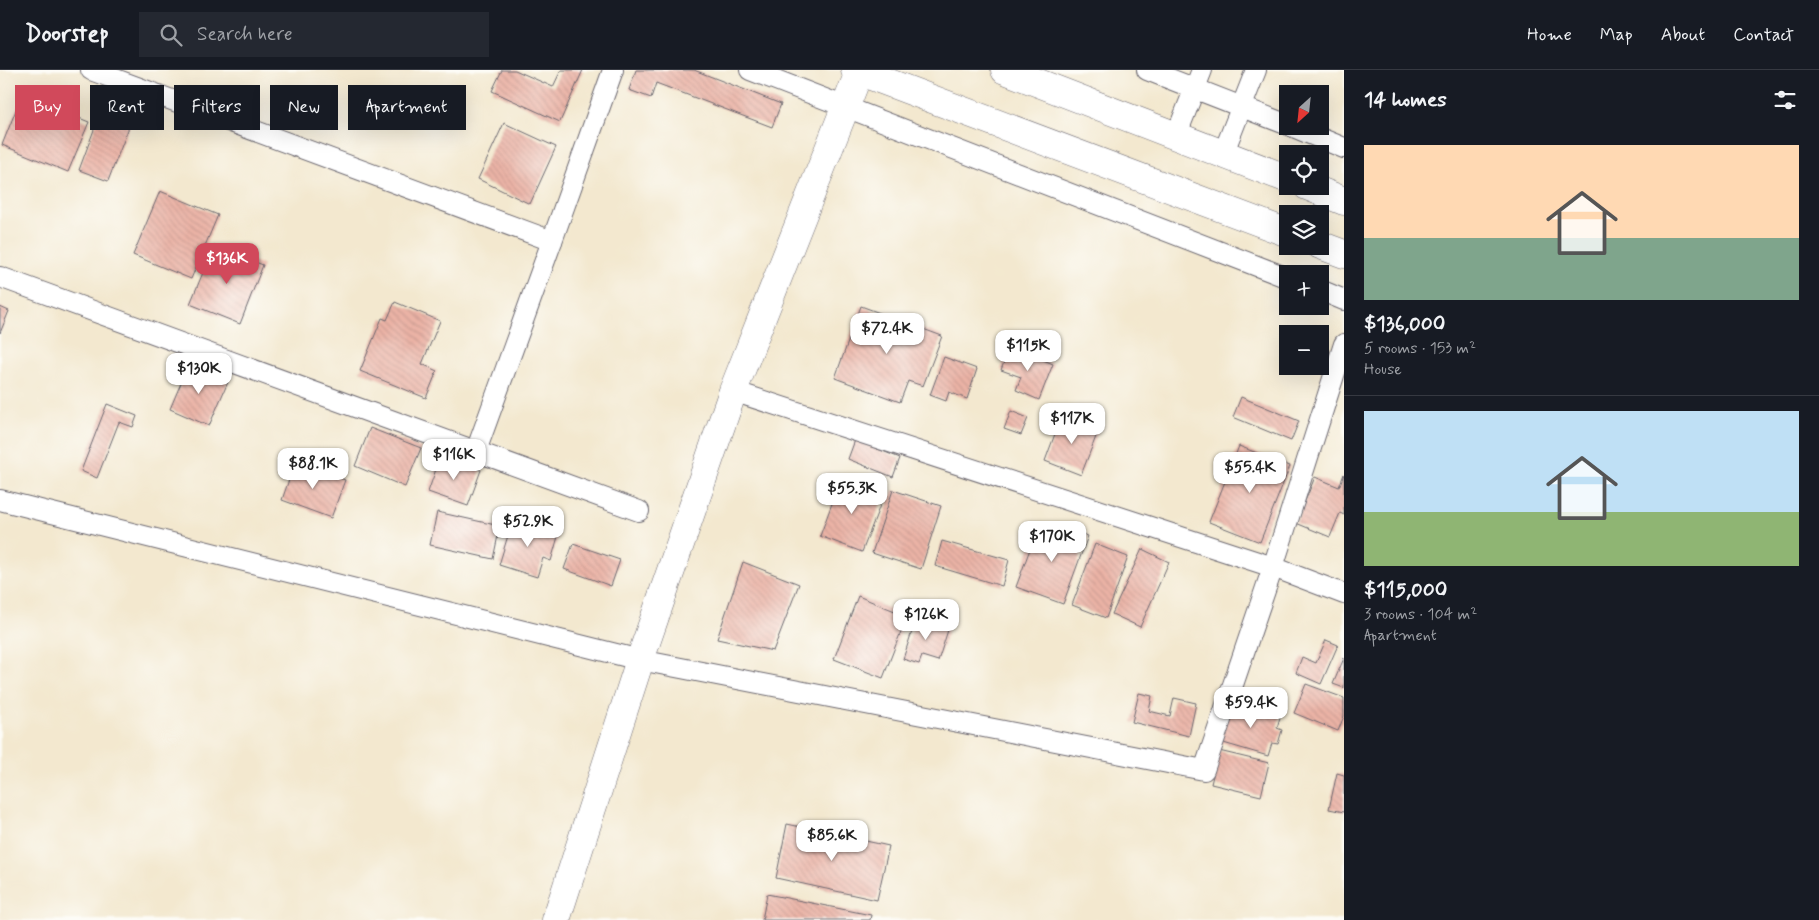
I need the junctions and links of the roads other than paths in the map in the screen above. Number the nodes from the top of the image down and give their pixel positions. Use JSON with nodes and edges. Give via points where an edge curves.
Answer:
{"nodes":[{"id":1,"x":91,"y":70,"type":"edge"},
{"id":2,"x":613,"y":70,"type":"edge"},
{"id":3,"x":750,"y":70,"type":"edge"},
{"id":4,"x":1004,"y":70,"type":"edge"},
{"id":5,"x":1147,"y":70,"type":"edge"},
{"id":6,"x":1256,"y":70,"type":"edge"},
{"id":7,"x":858,"y":71,"type":"edge"},
{"id":8,"x":1198,"y":79,"type":"edge"},
{"id":9,"x":1242,"y":106,"type":"junction"},
{"id":10,"x":845,"y":107,"type":"junction"},
{"id":11,"x":1279,"y":121,"type":"edge"},
{"id":12,"x":1313,"y":135,"type":"edge"},
{"id":13,"x":1176,"y":136,"type":"junction"},
{"id":14,"x":1344,"y":148,"type":"edge"},
{"id":15,"x":1223,"y":154,"type":"junction"},
{"id":16,"x":1279,"y":176,"type":"edge"},
{"id":17,"x":1329,"y":195,"type":"edge"},
{"id":18,"x":1344,"y":201,"type":"edge"},
{"id":19,"x":1279,"y":230,"type":"edge"},
{"id":20,"x":552,"y":241,"type":"junction"},
{"id":21,"x":1329,"y":248,"type":"edge"},
{"id":22,"x":1344,"y":254,"type":"edge"},
{"id":23,"x":1279,"y":275,"type":"edge"},
{"id":24,"x":0,"y":277,"type":"edge"},
{"id":25,"x":1329,"y":294,"type":"edge"},
{"id":26,"x":1344,"y":300,"type":"edge"},
{"id":27,"x":1344,"y":344,"type":"edge"},
{"id":28,"x":733,"y":391,"type":"junction"},
{"id":29,"x":476,"y":451,"type":"junction"},
{"id":30,"x":0,"y":500,"type":"edge"},
{"id":31,"x":640,"y":511,"type":"dead end"},
{"id":32,"x":1273,"y":567,"type":"junction"},
{"id":33,"x":1344,"y":594,"type":"edge"},
{"id":34,"x":640,"y":660,"type":"junction"},
{"id":35,"x":556,"y":920,"type":"edge"}],
"edges":[{"from":1,"to":20,"type":"street"},
{"from":2,"to":20,"type":"street"},
{"from":3,"to":10,"type":"street"},
{"from":4,"to":13,"type":"street"},
{"from":5,"to":8,"type":"street"},
{"from":6,"to":9,"type":"street"},
{"from":7,"to":10,"type":"street"},
{"from":7,"to":19,"type":"street"},
{"from":8,"to":9,"type":"street"},
{"from":8,"to":13,"type":"street"},
{"from":9,"to":11,"type":"street"},
{"from":9,"to":15,"type":"street"},
{"from":10,"to":23,"type":"street"},
{"from":10,"to":28,"type":"street"},
{"from":12,"to":14,"type":"street"},
{"from":13,"to":15,"type":"street"},
{"from":15,"to":16,"type":"street"},
{"from":17,"to":18,"type":"street"},
{"from":20,"to":29,"type":"street"},
{"from":21,"to":22,"type":"street"},
{"from":24,"to":29,"type":"street"},
{"from":25,"to":26,"type":"street"},
{"from":27,"to":32,"type":"street"},
{"from":28,"to":32,"type":"street"},
{"from":28,"to":34,"type":"street"},
{"from":29,"to":31,"type":"street"},
{"from":30,"to":34,"type":"street"},
{"from":32,"to":33,"type":"street"},
{"from":32,"to":34,"type":"street","via":[[1204,770]]},
{"from":34,"to":35,"type":"street"}]}
